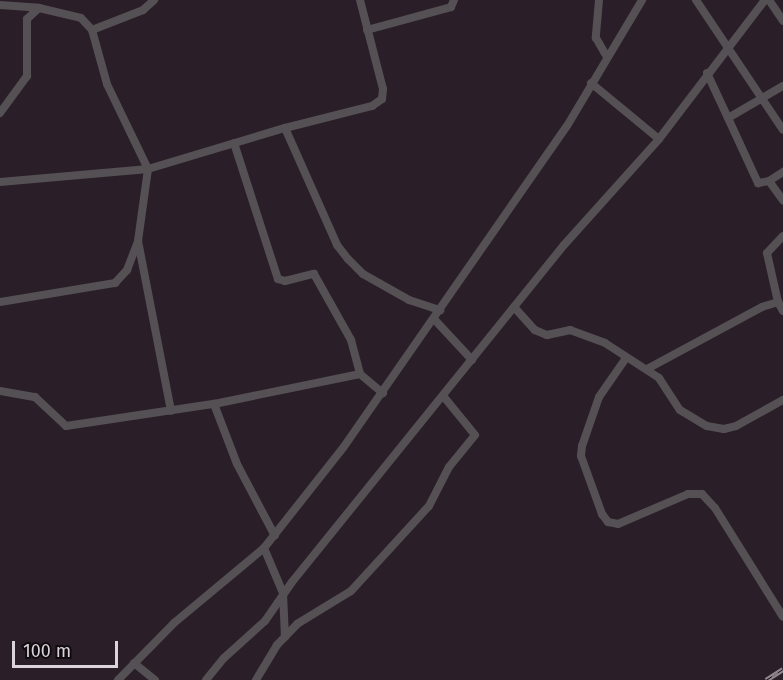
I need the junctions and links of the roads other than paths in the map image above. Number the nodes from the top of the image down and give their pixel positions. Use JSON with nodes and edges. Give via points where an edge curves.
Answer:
{"nodes":[{"id":1,"x":154,"y":0,"type":"edge"},
{"id":2,"x":360,"y":0,"type":"edge"},
{"id":3,"x":454,"y":0,"type":"edge"},
{"id":4,"x":599,"y":0,"type":"edge"},
{"id":5,"x":642,"y":0,"type":"edge"},
{"id":6,"x":696,"y":0,"type":"edge"},
{"id":7,"x":767,"y":0,"type":"edge"},
{"id":8,"x":0,"y":5,"type":"edge"},
{"id":9,"x":39,"y":8,"type":"junction"},
{"id":10,"x":783,"y":21,"type":"edge"},
{"id":11,"x":92,"y":30,"type":"junction"},
{"id":12,"x":367,"y":30,"type":"junction"},
{"id":13,"x":727,"y":47,"type":"junction"},
{"id":14,"x":607,"y":57,"type":"junction"},
{"id":15,"x":706,"y":73,"type":"junction"},
{"id":16,"x":591,"y":83,"type":"junction"},
{"id":17,"x":783,"y":86,"type":"edge"},
{"id":18,"x":762,"y":98,"type":"junction"},
{"id":19,"x":0,"y":113,"type":"edge"},
{"id":20,"x":728,"y":118,"type":"junction"},
{"id":21,"x":285,"y":128,"type":"junction"},
{"id":22,"x":783,"y":130,"type":"edge"},
{"id":23,"x":659,"y":139,"type":"junction"},
{"id":24,"x":234,"y":143,"type":"junction"},
{"id":25,"x":148,"y":169,"type":"junction"},
{"id":26,"x":783,"y":172,"type":"edge"},
{"id":27,"x":0,"y":182,"type":"edge"},
{"id":28,"x":769,"y":182,"type":"junction"},
{"id":29,"x":783,"y":200,"type":"edge"},
{"id":30,"x":783,"y":236,"type":"edge"},
{"id":31,"x":138,"y":241,"type":"junction"},
{"id":32,"x":0,"y":302,"type":"edge"},
{"id":33,"x":778,"y":302,"type":"junction"},
{"id":34,"x":514,"y":307,"type":"junction"},
{"id":35,"x":440,"y":310,"type":"junction"},
{"id":36,"x":783,"y":311,"type":"edge"},
{"id":37,"x":434,"y":319,"type":"junction"},
{"id":38,"x":626,"y":358,"type":"junction"},
{"id":39,"x":471,"y":360,"type":"junction"},
{"id":40,"x":646,"y":369,"type":"junction"},
{"id":41,"x":360,"y":374,"type":"junction"},
{"id":42,"x":0,"y":391,"type":"edge"},
{"id":43,"x":383,"y":393,"type":"junction"},
{"id":44,"x":444,"y":397,"type":"junction"},
{"id":45,"x":783,"y":400,"type":"edge"},
{"id":46,"x":214,"y":404,"type":"junction"},
{"id":47,"x":171,"y":411,"type":"junction"},
{"id":48,"x":275,"y":536,"type":"junction"},
{"id":49,"x":264,"y":548,"type":"junction"},
{"id":50,"x":283,"y":593,"type":"junction"},
{"id":51,"x":783,"y":617,"type":"edge"},
{"id":52,"x":285,"y":637,"type":"junction"},
{"id":53,"x":134,"y":663,"type":"junction"},
{"id":54,"x":118,"y":680,"type":"edge"},
{"id":55,"x":155,"y":680,"type":"edge"},
{"id":56,"x":206,"y":680,"type":"edge"},
{"id":57,"x":256,"y":680,"type":"edge"}],
"edges":[{"from":1,"to":11,"type":"street","via":[[143,10]]},
{"from":2,"to":12,"type":"street"},
{"from":3,"to":12,"type":"street","via":[[451,7]]},
{"from":4,"to":14,"type":"street","via":[[596,38]]},
{"from":5,"to":14,"type":"street"},
{"from":6,"to":13,"type":"street"},
{"from":7,"to":10,"type":"street"},
{"from":7,"to":13,"type":"street"},
{"from":8,"to":9,"type":"street"},
{"from":9,"to":11,"type":"street","via":[[81,18]]},
{"from":9,"to":19,"type":"street","via":[[27,20],[27,76]]},
{"from":11,"to":25,"type":"street","via":[[107,84]]},
{"from":12,"to":21,"type":"street","via":[[383,89],[378,104]]},
{"from":13,"to":15,"type":"street"},
{"from":13,"to":18,"type":"street"},
{"from":14,"to":16,"type":"street"},
{"from":15,"to":20,"type":"street"},
{"from":15,"to":23,"type":"street"},
{"from":16,"to":23,"type":"street"},
{"from":16,"to":35,"type":"street","via":[[567,126]]},
{"from":17,"to":18,"type":"street"},
{"from":18,"to":20,"type":"street"},
{"from":18,"to":22,"type":"street"},
{"from":20,"to":28,"type":"street","via":[[755,178],[762,184]]},
{"from":21,"to":24,"type":"street"},
{"from":21,"to":35,"type":"street","via":[[337,245],[348,259],[363,274],[409,300]]},
{"from":23,"to":34,"type":"street","via":[[595,207]]},
{"from":24,"to":25,"type":"street"},
{"from":24,"to":41,"type":"street","via":[[278,279],[314,274],[351,340]]},
{"from":25,"to":27,"type":"street"},
{"from":25,"to":31,"type":"street"},
{"from":26,"to":28,"type":"street"},
{"from":28,"to":29,"type":"street"},
{"from":30,"to":33,"type":"street","via":[[767,253]]},
{"from":31,"to":32,"type":"street","via":[[127,270],[115,283]]},
{"from":31,"to":47,"type":"street"},
{"from":33,"to":36,"type":"street"},
{"from":33,"to":40,"type":"street","via":[[700,338]]},
{"from":34,"to":38,"type":"street","via":[[535,330],[547,335],[574,331],[605,343]]},
{"from":34,"to":39,"type":"street"},
{"from":35,"to":37,"type":"street"},
{"from":37,"to":39,"type":"street"},
{"from":37,"to":43,"type":"street"},
{"from":38,"to":40,"type":"street"},
{"from":38,"to":51,"type":"street","via":[[599,397],[582,446],[581,456],[602,514],[608,522],[618,524],[688,494],[702,494],[715,508]]},
{"from":39,"to":44,"type":"street"},
{"from":40,"to":45,"type":"street","via":[[659,378],[680,410],[707,426],[736,426]]},
{"from":41,"to":43,"type":"street"},
{"from":41,"to":46,"type":"street"},
{"from":42,"to":47,"type":"street","via":[[35,397],[66,426]]},
{"from":43,"to":48,"type":"street"},
{"from":44,"to":50,"type":"street"},
{"from":44,"to":52,"type":"street","via":[[475,435],[449,467],[429,506],[351,591],[310,613]]},
{"from":46,"to":47,"type":"street"},
{"from":46,"to":48,"type":"street","via":[[237,464]]},
{"from":48,"to":49,"type":"street"},
{"from":49,"to":50,"type":"street"},
{"from":49,"to":53,"type":"street"},
{"from":50,"to":52,"type":"street"},
{"from":50,"to":56,"type":"street","via":[[265,621]]},
{"from":52,"to":57,"type":"street"},
{"from":53,"to":54,"type":"street"},
{"from":53,"to":55,"type":"street"}]}
